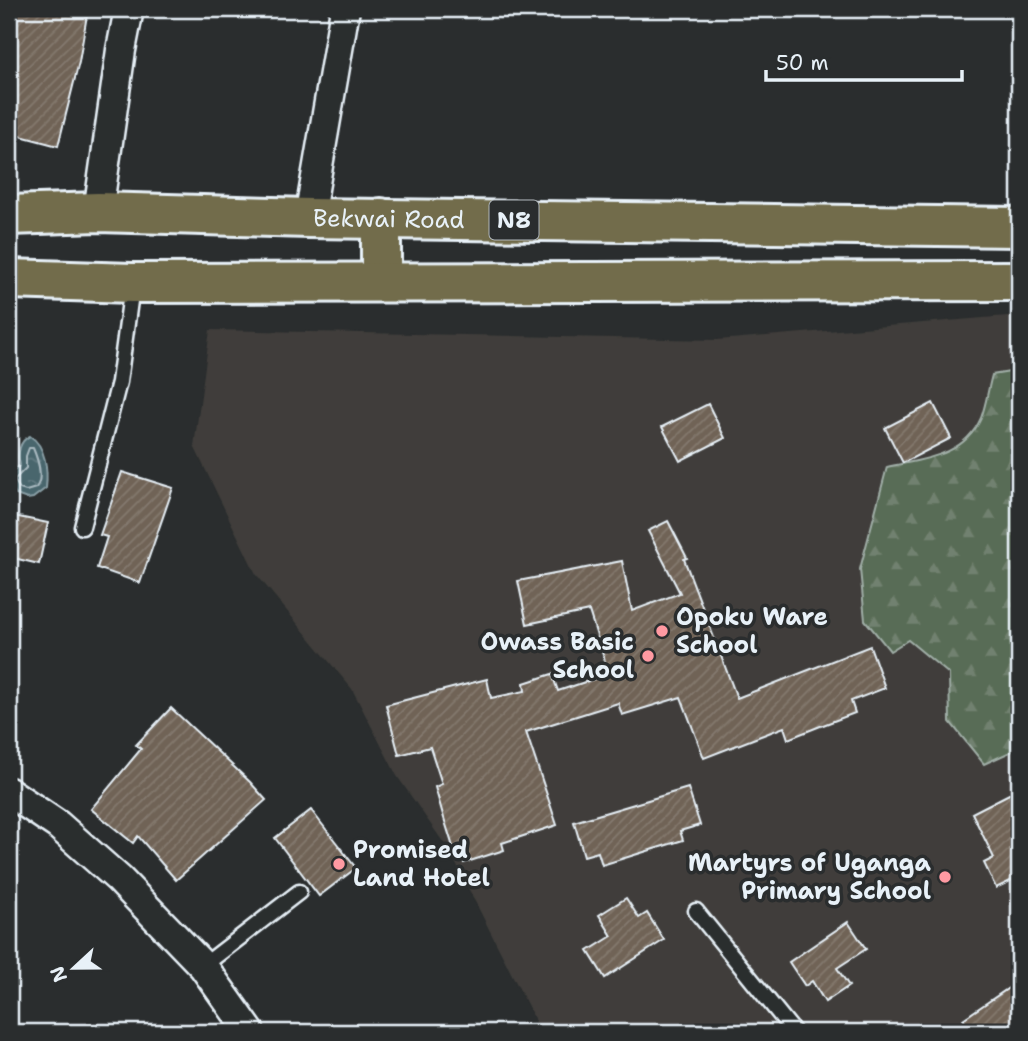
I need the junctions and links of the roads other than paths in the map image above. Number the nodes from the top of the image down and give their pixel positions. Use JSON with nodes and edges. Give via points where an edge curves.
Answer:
{"nodes":[{"id":1,"x":129,"y":9,"type":"edge"},
{"id":2,"x":345,"y":9,"type":"edge"},
{"id":3,"x":98,"y":212,"type":"junction"},
{"id":4,"x":9,"y":215,"type":"edge"},
{"id":5,"x":309,"y":218,"type":"junction"},
{"id":6,"x":381,"y":219,"type":"junction"},
{"id":7,"x":1019,"y":227,"type":"edge"},
{"id":8,"x":9,"y":279,"type":"edge"},
{"id":9,"x":1019,"y":281,"type":"edge"},
{"id":10,"x":381,"y":282,"type":"junction"},
{"id":11,"x":132,"y":283,"type":"junction"},
{"id":12,"x":82,"y":527,"type":"dead end"},
{"id":13,"x":9,"y":792,"type":"edge"},
{"id":14,"x":299,"y":892,"type":"dead end"},
{"id":15,"x":696,"y":911,"type":"dead end"},
{"id":16,"x":203,"y":966,"type":"junction"},
{"id":17,"x":250,"y":1032,"type":"edge"},
{"id":18,"x":794,"y":1032,"type":"edge"}],
"edges":[{"from":1,"to":3,"type":"street"},
{"from":2,"to":5,"type":"street"},
{"from":3,"to":4,"type":"highway","name":"Bekwai Road","number":"N8"},
{"from":3,"to":5,"type":"highway","name":"Bekwai Road","number":"N8"},
{"from":5,"to":6,"type":"highway","name":"Bekwai Road","number":"N8"},
{"from":6,"to":7,"type":"highway","name":"Bekwai Road","number":"N8"},
{"from":6,"to":10,"type":"highway"},
{"from":8,"to":11,"type":"highway"},
{"from":9,"to":10,"type":"highway"},
{"from":10,"to":11,"type":"highway"},
{"from":11,"to":12,"type":"lane","via":[[119,382]]},
{"from":13,"to":16,"type":"street","via":[[58,825],[119,879]]},
{"from":14,"to":16,"type":"lane"},
{"from":15,"to":18,"type":"lane"},
{"from":16,"to":17,"type":"street"}]}
